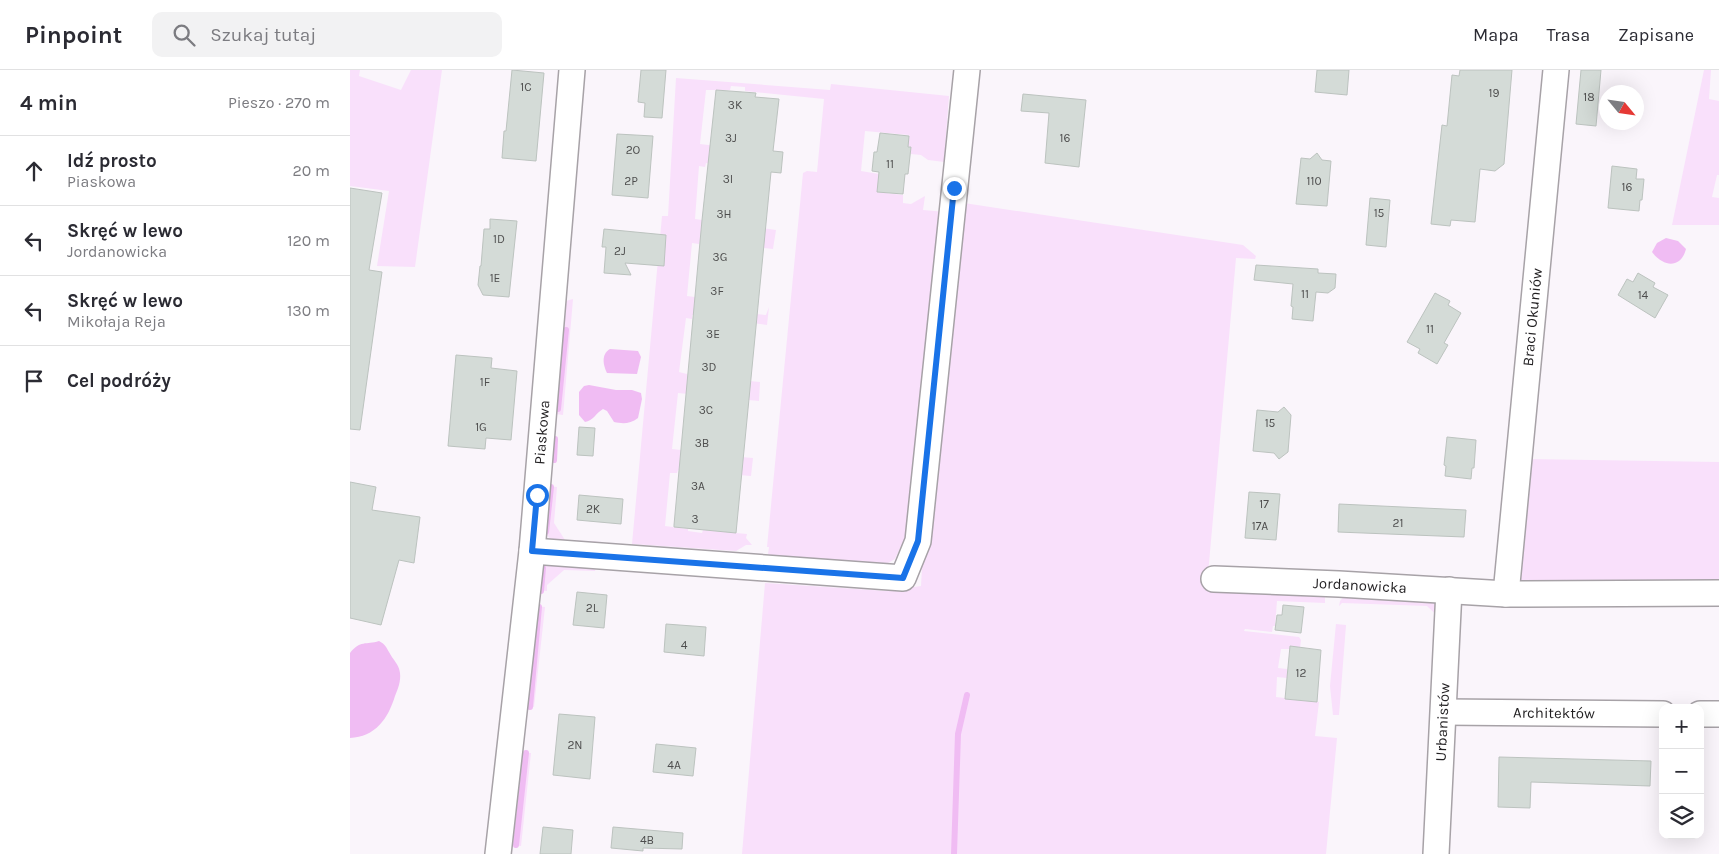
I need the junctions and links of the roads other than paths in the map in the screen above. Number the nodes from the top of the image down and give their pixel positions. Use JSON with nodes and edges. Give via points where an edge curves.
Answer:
{"nodes":[{"id":1,"x":572,"y":70,"type":"edge"},
{"id":2,"x":967,"y":70,"type":"edge"},
{"id":3,"x":1556,"y":70,"type":"edge"},
{"id":4,"x":532,"y":551,"type":"junction"},
{"id":5,"x":1214,"y":579,"type":"dead end"},
{"id":6,"x":1449,"y":590,"type":"junction"},
{"id":7,"x":1719,"y":593,"type":"edge"},
{"id":8,"x":1506,"y":594,"type":"junction"},
{"id":9,"x":1444,"y":712,"type":"junction"},
{"id":10,"x":1659,"y":714,"type":"edge"},
{"id":11,"x":1704,"y":714,"type":"edge"},
{"id":12,"x":1719,"y":714,"type":"edge"},
{"id":13,"x":498,"y":854,"type":"edge"},
{"id":14,"x":1436,"y":854,"type":"edge"}],
"edges":[{"from":1,"to":4,"type":"street","name":"Piaskowa"},
{"from":2,"to":4,"type":"street","via":[[918,541],[903,578]]},
{"from":3,"to":8,"type":"street","name":"Braci Okuniów"},
{"from":4,"to":13,"type":"street","name":"Piaskowa"},
{"from":5,"to":6,"type":"street","name":"Jordanowicka"},
{"from":6,"to":8,"type":"street","name":"Jordanowicka"},
{"from":6,"to":9,"type":"street","name":"Urbanistów"},
{"from":7,"to":8,"type":"street","name":"Jordanowicka"},
{"from":9,"to":10,"type":"street","name":"Architektów"},
{"from":9,"to":14,"type":"street","name":"Urbanistów"},
{"from":11,"to":12,"type":"street"}]}
